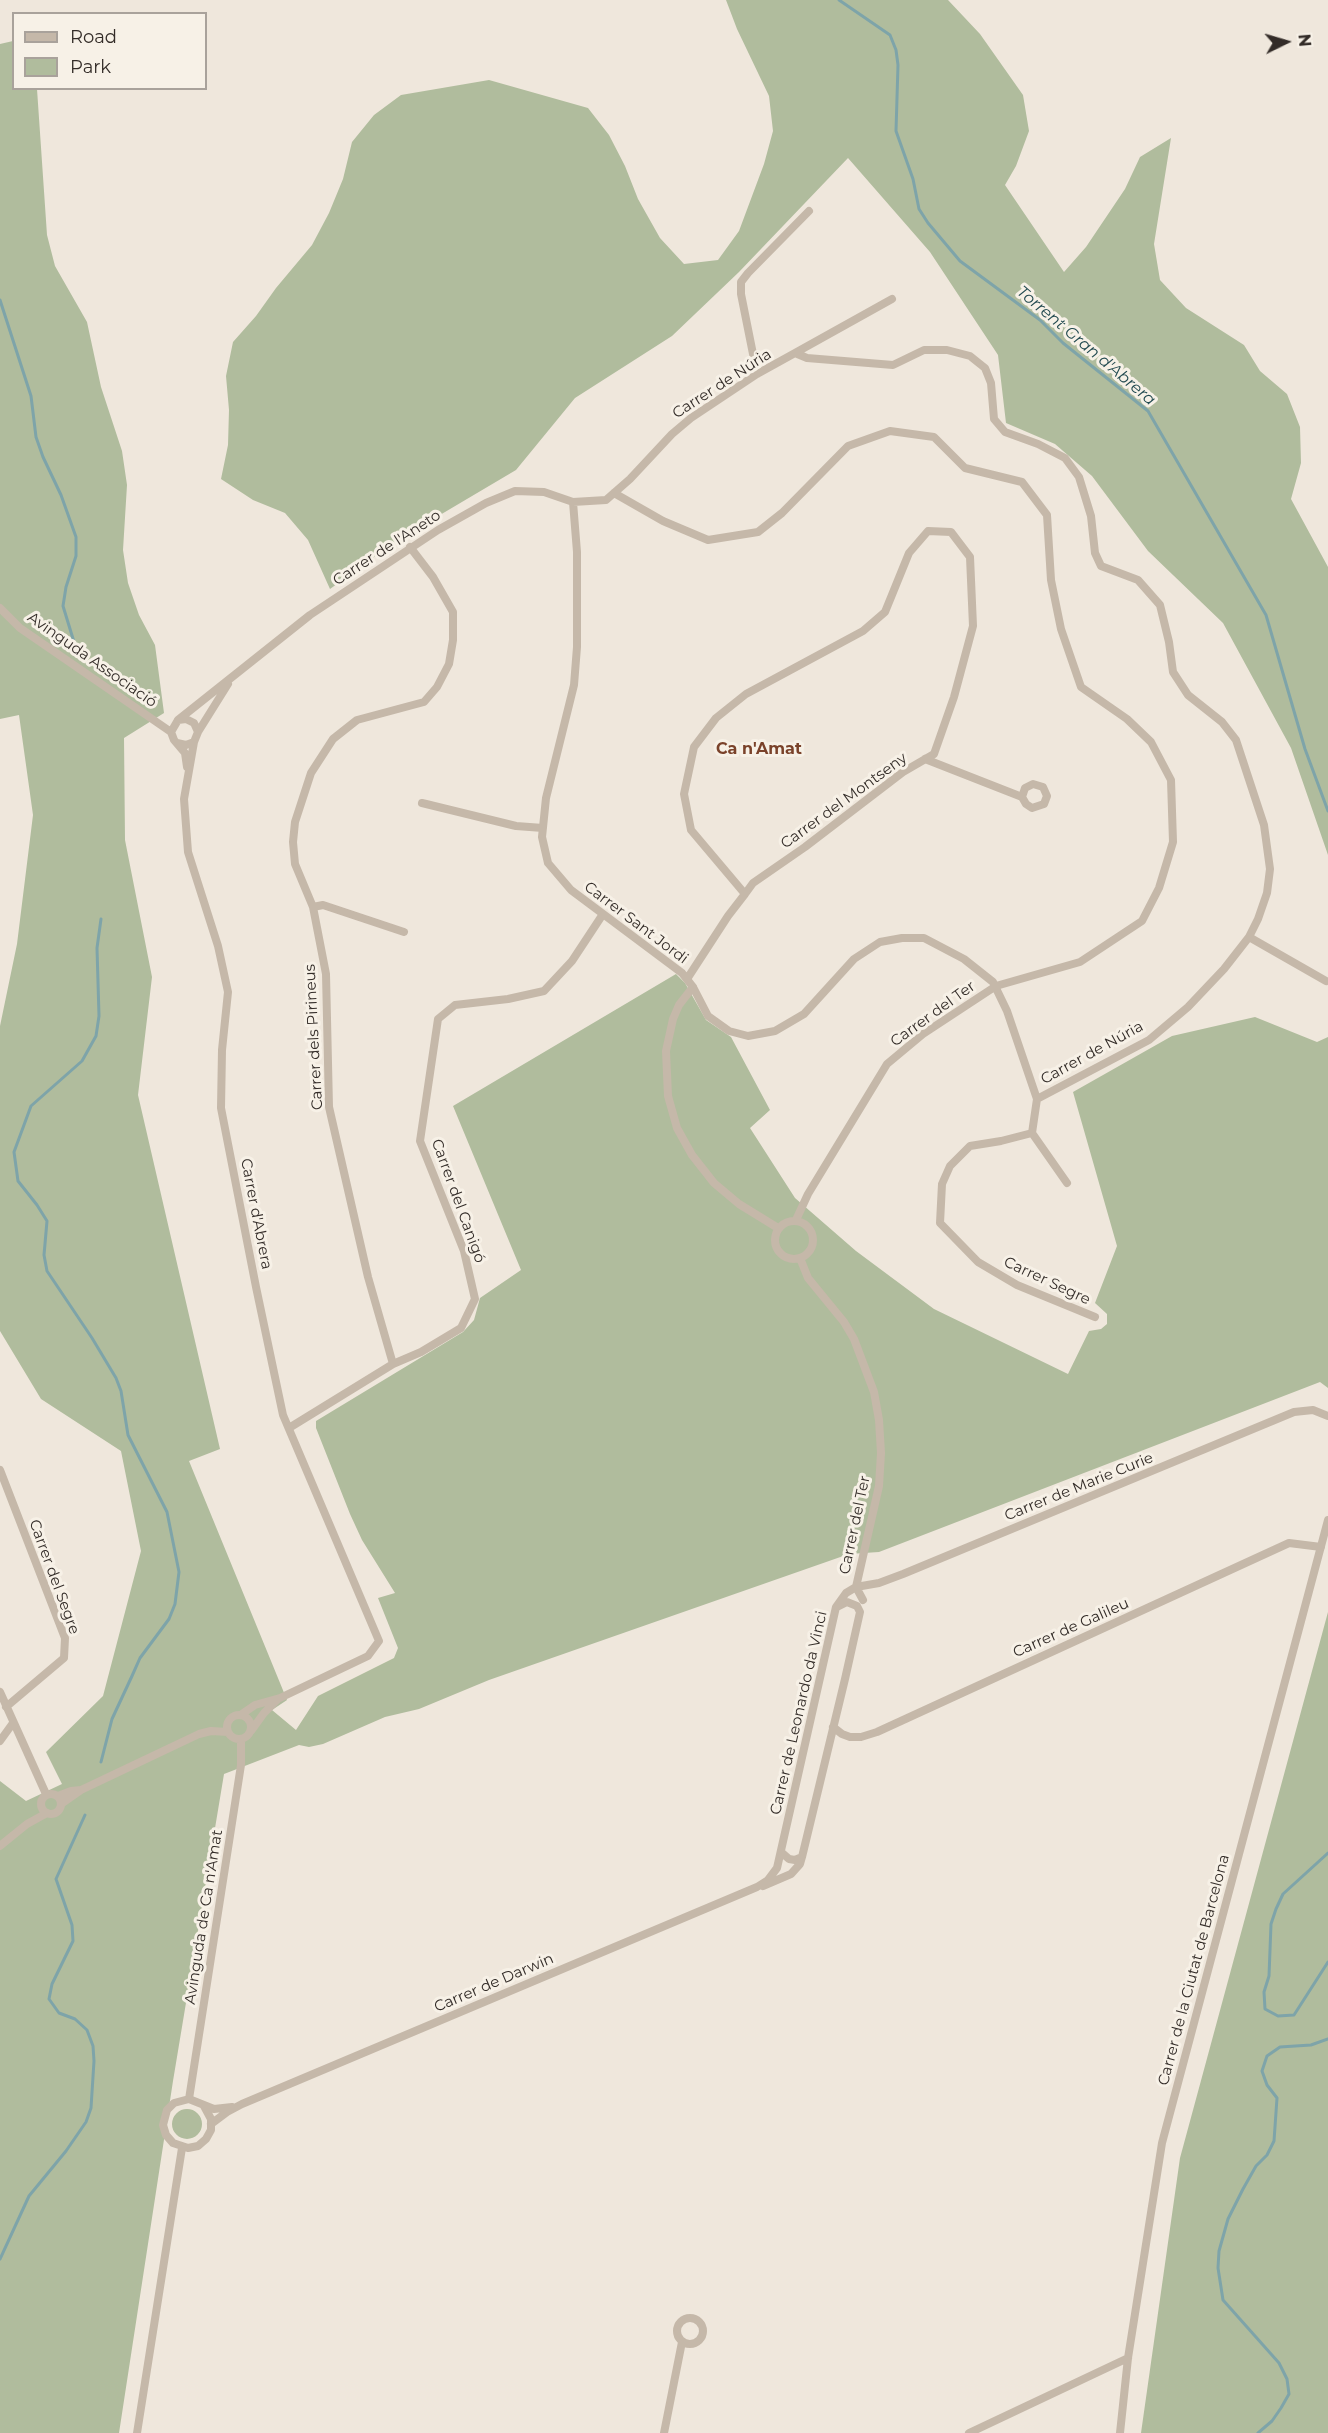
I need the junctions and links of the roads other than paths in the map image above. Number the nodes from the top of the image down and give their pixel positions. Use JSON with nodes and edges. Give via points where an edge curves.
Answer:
{"nodes":[{"id":1,"x":809,"y":211,"type":"dead end"},
{"id":2,"x":892,"y":298,"type":"dead end"},
{"id":3,"x":795,"y":353,"type":"junction"},
{"id":4,"x":757,"y":374,"type":"junction"},
{"id":5,"x":614,"y":493,"type":"junction"},
{"id":6,"x":573,"y":502,"type":"junction"},
{"id":7,"x":410,"y":547,"type":"junction"},
{"id":8,"x":0,"y":608,"type":"edge"},
{"id":9,"x":234,"y":676,"type":"junction"},
{"id":10,"x":178,"y":720,"type":"junction"},
{"id":11,"x":171,"y":732,"type":"junction"},
{"id":12,"x":198,"y":732,"type":"junction"},
{"id":13,"x":194,"y":742,"type":"junction"},
{"id":14,"x":177,"y":743,"type":"junction"},
{"id":15,"x":925,"y":759,"type":"junction"},
{"id":16,"x":188,"y":777,"type":"junction"},
{"id":17,"x":1023,"y":797,"type":"dead end"},
{"id":18,"x":422,"y":802,"type":"dead end"},
{"id":19,"x":543,"y":828,"type":"junction"},
{"id":20,"x":745,"y":894,"type":"junction"},
{"id":21,"x":313,"y":907,"type":"junction"},
{"id":22,"x":603,"y":914,"type":"junction"},
{"id":23,"x":404,"y":932,"type":"dead end"},
{"id":24,"x":1249,"y":937,"type":"junction"},
{"id":25,"x":1326,"y":981,"type":"dead end"},
{"id":26,"x":690,"y":983,"type":"junction"},
{"id":27,"x":996,"y":986,"type":"junction"},
{"id":28,"x":1037,"y":1098,"type":"junction"},
{"id":29,"x":1032,"y":1133,"type":"junction"},
{"id":30,"x":1067,"y":1183,"type":"dead end"},
{"id":31,"x":796,"y":1221,"type":"junction"},
{"id":32,"x":778,"y":1228,"type":"junction"},
{"id":33,"x":800,"y":1258,"type":"junction"},
{"id":34,"x":1095,"y":1317,"type":"dead end"},
{"id":35,"x":393,"y":1364,"type":"junction"},
{"id":36,"x":1328,"y":1416,"type":"edge"},
{"id":37,"x":289,"y":1428,"type":"junction"},
{"id":38,"x":0,"y":1470,"type":"edge"},
{"id":39,"x":1328,"y":1520,"type":"edge"},
{"id":40,"x":1321,"y":1547,"type":"junction"},
{"id":41,"x":879,"y":1583,"type":"junction"},
{"id":42,"x":856,"y":1587,"type":"junction"},
{"id":43,"x":863,"y":1600,"type":"junction"},
{"id":44,"x":836,"y":1607,"type":"junction"},
{"id":45,"x":860,"y":1611,"type":"junction"},
{"id":46,"x":0,"y":1692,"type":"edge"},
{"id":47,"x":280,"y":1698,"type":"junction"},
{"id":48,"x":6,"y":1707,"type":"junction"},
{"id":49,"x":242,"y":1714,"type":"junction"},
{"id":50,"x":13,"y":1723,"type":"junction"},
{"id":51,"x":833,"y":1727,"type":"junction"},
{"id":52,"x":228,"y":1728,"type":"junction"},
{"id":53,"x":251,"y":1732,"type":"junction"},
{"id":54,"x":241,"y":1739,"type":"junction"},
{"id":55,"x":0,"y":1741,"type":"edge"},
{"id":56,"x":46,"y":1794,"type":"junction"},
{"id":57,"x":60,"y":1800,"type":"junction"},
{"id":58,"x":40,"y":1806,"type":"junction"},
{"id":59,"x":47,"y":1814,"type":"junction"},
{"id":60,"x":27,"y":1824,"type":"junction"},
{"id":61,"x":0,"y":1846,"type":"edge"},
{"id":62,"x":780,"y":1852,"type":"junction"},
{"id":63,"x":802,"y":1857,"type":"junction"},
{"id":64,"x":757,"y":1887,"type":"junction"},
{"id":65,"x":189,"y":2099,"type":"junction"},
{"id":66,"x":242,"y":2104,"type":"junction"},
{"id":67,"x":204,"y":2106,"type":"junction"},
{"id":68,"x":212,"y":2124,"type":"junction"},
{"id":69,"x":182,"y":2148,"type":"junction"},
{"id":70,"x":682,"y":2342,"type":"dead end"},
{"id":71,"x":1128,"y":2358,"type":"junction"},
{"id":72,"x":137,"y":2433,"type":"edge"},
{"id":73,"x":664,"y":2433,"type":"edge"},
{"id":74,"x":969,"y":2433,"type":"edge"},
{"id":75,"x":1120,"y":2433,"type":"edge"}],
"edges":[{"from":1,"to":4,"type":"street","via":[[741,282]]},
{"from":2,"to":3,"type":"street"},
{"from":3,"to":4,"type":"street","name":"Carrer de Núria"},
{"from":3,"to":24,"type":"street","name":"Carrer de Núria","via":[[807,358],[893,364],[924,350],[970,356],[986,368],[994,419],[1005,432],[1065,458],[1080,477],[1101,566],[1138,580],[1160,605],[1173,672],[1188,694],[1222,722],[1236,740],[1264,825],[1270,869],[1267,893]]},
{"from":4,"to":5,"type":"street","name":"Carrer de Núria","via":[[691,418]]},
{"from":5,"to":6,"type":"street","name":"Carrer de Núria","via":[[606,500]]},
{"from":5,"to":27,"type":"street","name":"Carrer del Ter","via":[[663,521],[708,540],[758,532],[848,446],[890,431],[934,437],[965,468],[1022,482],[1047,515],[1051,580],[1061,629],[1081,687],[1127,719],[1151,742],[1171,780],[1173,843],[1160,888],[1142,921],[1080,962]]},
{"from":6,"to":7,"type":"street","name":"Carrer de l'Aneto","via":[[544,492],[515,491],[486,503]]},
{"from":6,"to":19,"type":"street","name":"Carrer Sant Jordi","via":[[577,598],[574,685],[546,798]]},
{"from":7,"to":9,"type":"street","name":"Carrer de l'Aneto","via":[[310,615]]},
{"from":7,"to":21,"type":"street","name":"Carrer dels Pirineus","via":[[453,612],[449,664],[424,702],[357,720],[333,739],[311,773],[292,842],[295,864]]},
{"from":8,"to":11,"type":"street","name":"Avinguda Associació","via":[[20,628]]},
{"from":9,"to":10,"type":"street","name":"Carrer de l'Aneto"},
{"from":9,"to":12,"type":"street","name":"Carrer de l'Aneto"},
{"from":10,"to":11,"type":"street"},
{"from":10,"to":12,"type":"street","via":[[191,720]]},
{"from":11,"to":14,"type":"street"},
{"from":12,"to":13,"type":"street"},
{"from":13,"to":14,"type":"street"},
{"from":13,"to":16,"type":"street","name":"Carrer d'Abrera"},
{"from":14,"to":16,"type":"street","name":"Carrer d'Abrera","via":[[185,753]]},
{"from":15,"to":17,"type":"street"},
{"from":15,"to":20,"type":"street","name":"Carrer del Montseny","via":[[753,883]]},
{"from":15,"to":20,"type":"street","name":"Carrer del Montseny","via":[[933,754],[954,697],[973,626],[970,557],[951,532],[928,531],[909,553],[885,612],[863,631],[746,694],[716,718],[694,747],[684,794],[691,830]]},
{"from":16,"to":37,"type":"street","name":"Carrer d'Abrera","via":[[184,799],[188,852],[218,946],[228,992],[221,1108]]},
{"from":18,"to":19,"type":"street","via":[[516,826]]},
{"from":19,"to":22,"type":"street","name":"Carrer Sant Jordi","via":[[549,863],[571,890]]},
{"from":20,"to":26,"type":"street","name":"Carrer del Montseny"},
{"from":21,"to":23,"type":"street","via":[[323,905]]},
{"from":21,"to":35,"type":"street","name":"Carrer dels Pirineus","via":[[326,974],[329,1107],[368,1277]]},
{"from":22,"to":26,"type":"street","name":"Carrer Sant Jordi"},
{"from":22,"to":35,"type":"street","name":"Carrer del Canigó","via":[[572,961],[544,991],[455,1005],[438,1019],[420,1141],[464,1251],[475,1299],[461,1328]]},
{"from":24,"to":25,"type":"street"},
{"from":24,"to":28,"type":"street","name":"Carrer de Núria","via":[[1188,1007],[1149,1040]]},
{"from":26,"to":27,"type":"street","name":"Carrer Sant Jordi","via":[[708,1016],[729,1031],[748,1036],[775,1031],[804,1014],[854,959],[880,942],[924,938],[964,959]]},
{"from":26,"to":32,"type":"street","name":"Carrer del Montseny","via":[[673,1019],[666,1051],[668,1096],[677,1128],[714,1183]]},
{"from":27,"to":28,"type":"street","name":"Carrer Sant Jordi"},
{"from":27,"to":31,"type":"street","name":"Carrer del Ter","via":[[923,1034],[887,1064],[808,1194]]},
{"from":28,"to":29,"type":"street"},
{"from":29,"to":30,"type":"street"},
{"from":29,"to":34,"type":"street","name":"Carrer Segre","via":[[970,1146],[950,1166],[942,1184],[940,1223],[978,1262],[1017,1285]]},
{"from":31,"to":32,"type":"street"},
{"from":31,"to":33,"type":"street","via":[[807,1226],[813,1238],[810,1250]]},
{"from":32,"to":33,"type":"street","via":[[774,1240],[778,1252],[788,1258]]},
{"from":33,"to":42,"type":"street","name":"Carrer del Ter","via":[[808,1278],[854,1339],[874,1392],[879,1420],[879,1486]]},
{"from":35,"to":37,"type":"street","name":"Carrer del Canigó"},
{"from":36,"to":41,"type":"street","name":"Carrer de Marie Curie","via":[[1307,1410],[1289,1414]]},
{"from":37,"to":47,"type":"street","name":"Carrer d'Abrera","via":[[379,1641],[368,1656]]},
{"from":38,"to":48,"type":"street","name":"Carrer del Segre","via":[[65,1638],[64,1658]]},
{"from":39,"to":40,"type":"street","name":"Carrer de la Ciutat de Barcelona"},
{"from":40,"to":51,"type":"street","name":"Carrer de Galileu","via":[[1289,1543],[877,1732],[850,1737]]},
{"from":40,"to":71,"type":"street","name":"Carrer de la Ciutat de Barcelona","via":[[1162,2143]]},
{"from":41,"to":42,"type":"street","name":"Carrer de Marie Curie"},
{"from":41,"to":43,"type":"street","name":"Carrer de Marie Curie"},
{"from":42,"to":43,"type":"street","name":"Carrer del Ter"},
{"from":42,"to":44,"type":"street"},
{"from":43,"to":45,"type":"street","name":"Carrer de Marie Curie"},
{"from":44,"to":45,"type":"street","name":"Carrer de Leonardo da Vinci","via":[[847,1602]]},
{"from":44,"to":62,"type":"street","name":"Carrer de Leonardo da Vinci"},
{"from":45,"to":51,"type":"street"},
{"from":46,"to":48,"type":"street"},
{"from":47,"to":49,"type":"street","via":[[255,1705]]},
{"from":47,"to":53,"type":"street"},
{"from":48,"to":50,"type":"street"},
{"from":49,"to":52,"type":"street","via":[[231,1718]]},
{"from":49,"to":53,"type":"street","via":[[250,1721]]},
{"from":50,"to":55,"type":"street"},
{"from":50,"to":56,"type":"street"},
{"from":51,"to":63,"type":"street"},
{"from":52,"to":54,"type":"street","via":[[233,1737]]},
{"from":52,"to":57,"type":"street","via":[[219,1726],[199,1734]]},
{"from":53,"to":54,"type":"street"},
{"from":54,"to":65,"type":"street","name":"Avinguda de Ca n'Amat","via":[[242,1765]]},
{"from":56,"to":57,"type":"street"},
{"from":56,"to":58,"type":"street"},
{"from":57,"to":59,"type":"street","via":[[57,1812]]},
{"from":58,"to":59,"type":"street"},
{"from":58,"to":60,"type":"street"},
{"from":59,"to":60,"type":"street"},
{"from":60,"to":61,"type":"street"},
{"from":62,"to":63,"type":"street","via":[[789,1859]]},
{"from":62,"to":64,"type":"street","name":"Carrer de Leonardo da Vinci","via":[[773,1875]]},
{"from":63,"to":64,"type":"street","via":[[790,1874]]},
{"from":64,"to":66,"type":"street","name":"Carrer de Darwin"},
{"from":65,"to":67,"type":"street"},
{"from":65,"to":69,"type":"street","via":[[170,2106],[163,2120],[169,2140]]},
{"from":66,"to":67,"type":"street","name":"Carrer de Darwin","via":[[214,2109]]},
{"from":66,"to":68,"type":"street","name":"Carrer de Darwin"},
{"from":67,"to":68,"type":"street"},
{"from":68,"to":69,"type":"street","via":[[202,2143]]},
{"from":69,"to":72,"type":"street"},
{"from":70,"to":73,"type":"street"},
{"from":71,"to":74,"type":"street"},
{"from":71,"to":75,"type":"street","name":"Carrer de la Ciutat de Barcelona"}]}
